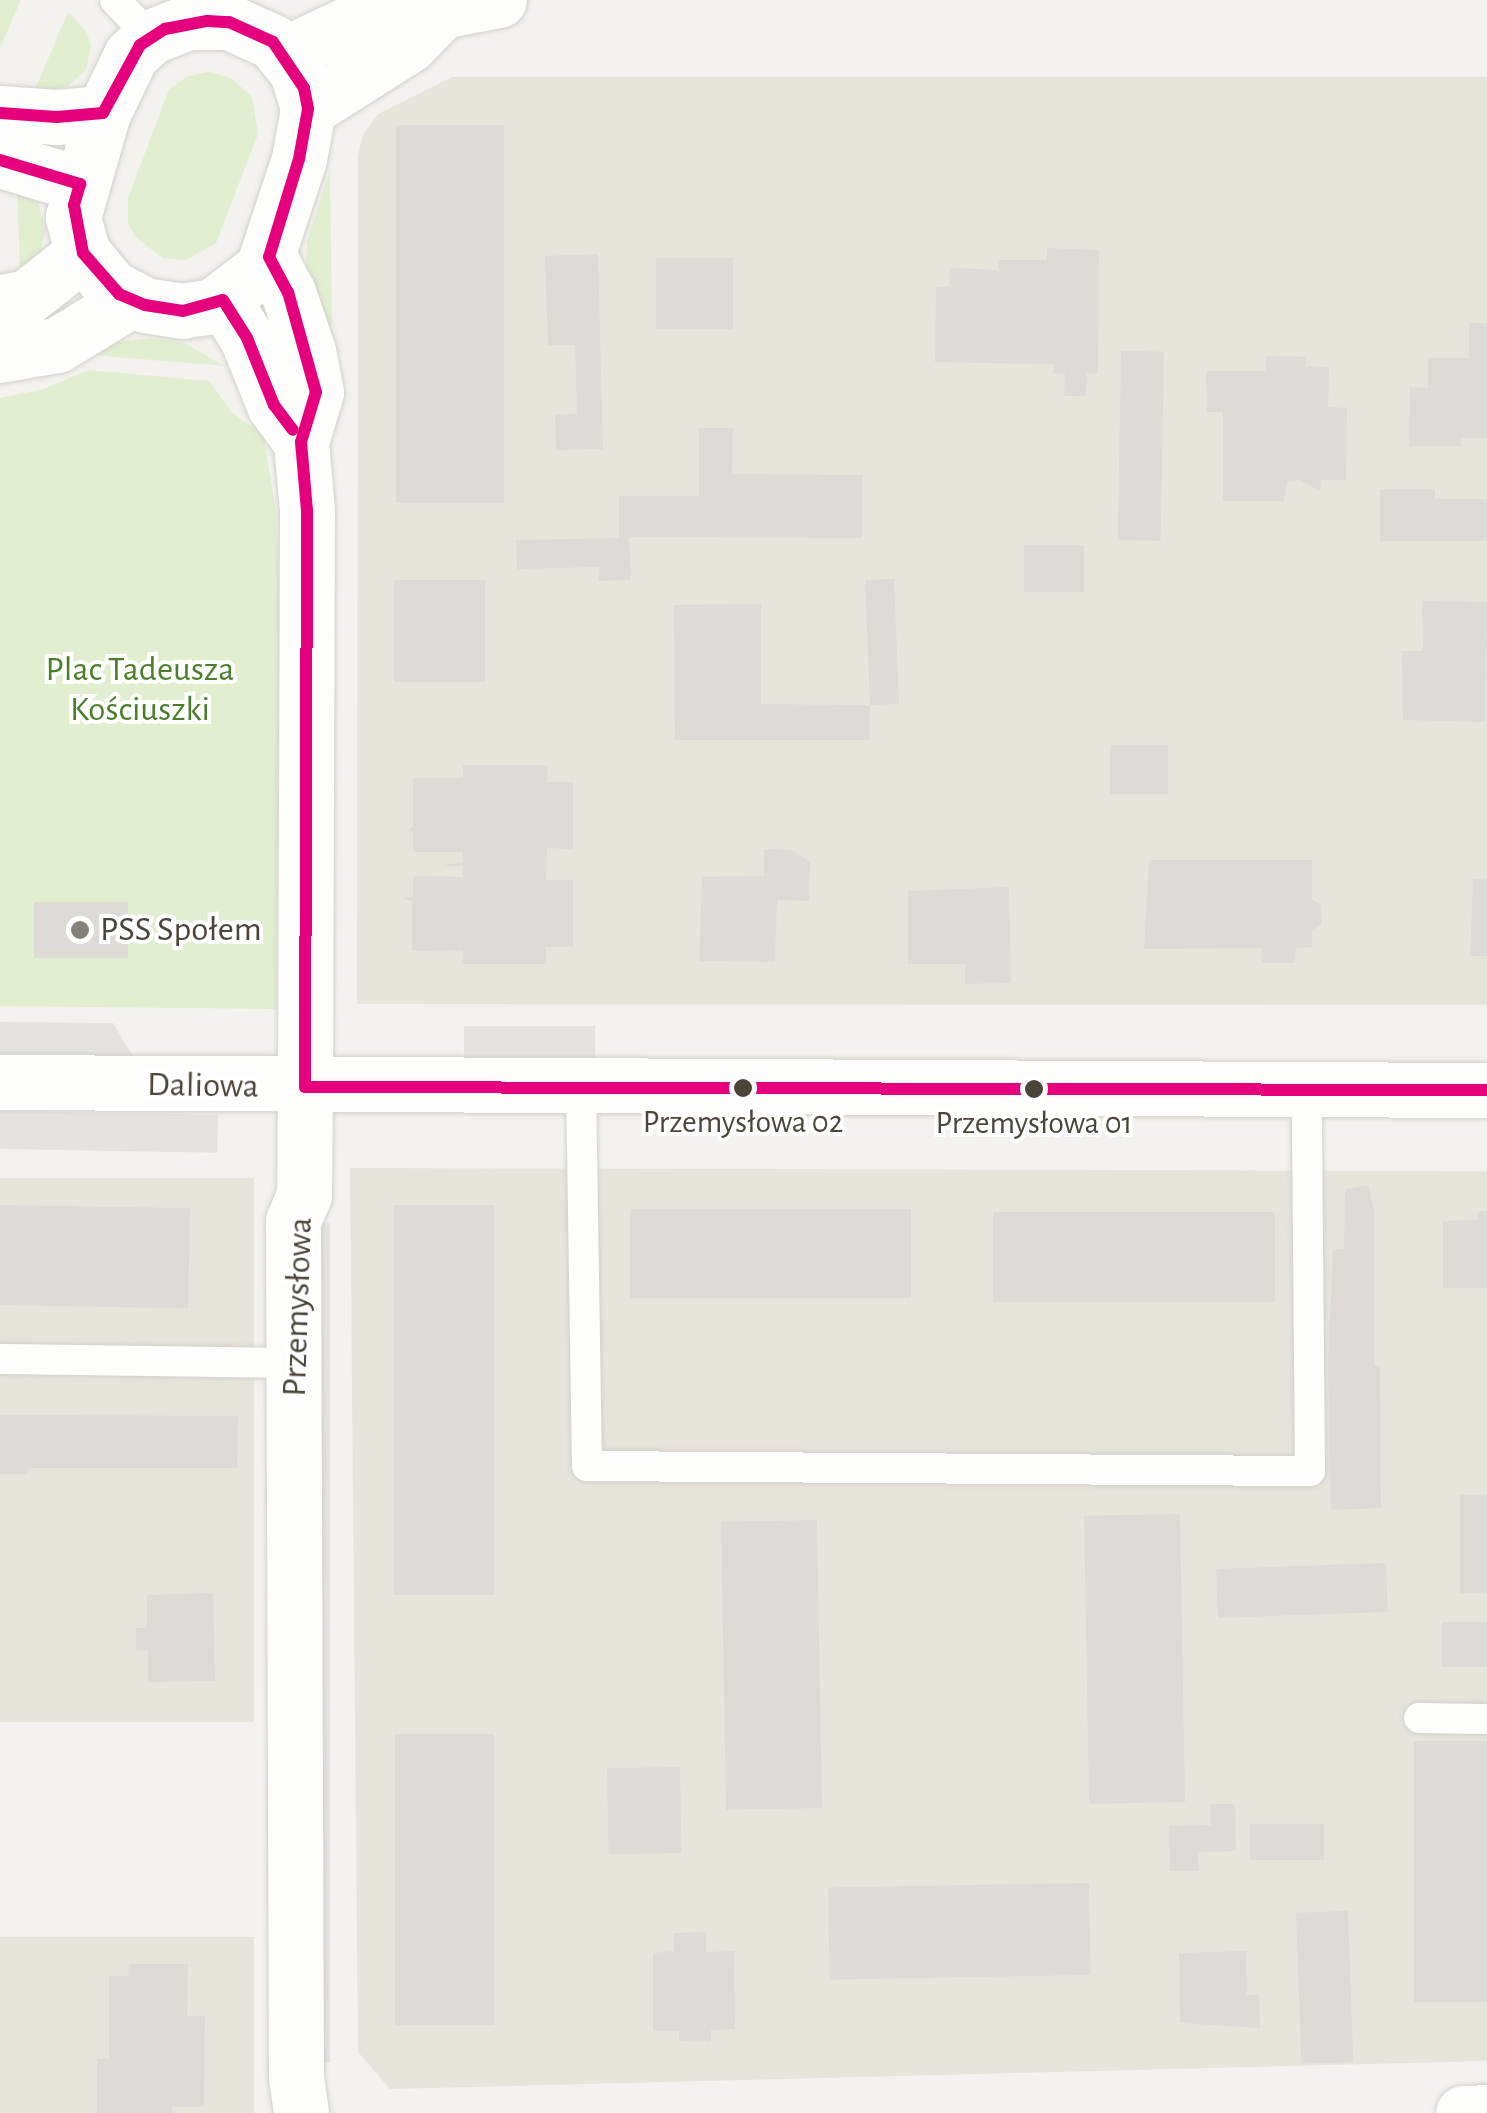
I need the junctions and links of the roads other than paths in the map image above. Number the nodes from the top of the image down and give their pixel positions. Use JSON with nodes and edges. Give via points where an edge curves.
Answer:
{"nodes":[{"id":1,"x":498,"y":0,"type":"edge"},
{"id":2,"x":235,"y":11,"type":"edge"},
{"id":3,"x":442,"y":11,"type":"junction"},
{"id":4,"x":133,"y":19,"type":"edge"},
{"id":5,"x":285,"y":54,"type":"junction"},
{"id":6,"x":308,"y":108,"type":"junction"},
{"id":7,"x":0,"y":113,"type":"edge"},
{"id":8,"x":103,"y":113,"type":"junction"},
{"id":9,"x":0,"y":160,"type":"edge"},
{"id":10,"x":80,"y":184,"type":"junction"},
{"id":11,"x":83,"y":253,"type":"junction"},
{"id":12,"x":269,"y":257,"type":"junction"},
{"id":13,"x":131,"y":300,"type":"junction"},
{"id":14,"x":224,"y":300,"type":"junction"},
{"id":15,"x":0,"y":302,"type":"edge"},
{"id":16,"x":0,"y":355,"type":"edge"},
{"id":17,"x":301,"y":442,"type":"junction"},
{"id":18,"x":0,"y":1082,"type":"edge"},
{"id":19,"x":581,"y":1086,"type":"junction"},
{"id":20,"x":305,"y":1087,"type":"junction"},
{"id":21,"x":1308,"y":1090,"type":"junction"},
{"id":22,"x":1487,"y":1090,"type":"edge"},
{"id":23,"x":0,"y":1359,"type":"edge"},
{"id":24,"x":295,"y":1364,"type":"junction"},
{"id":25,"x":1419,"y":1718,"type":"dead end"},
{"id":26,"x":1487,"y":1720,"type":"edge"},
{"id":27,"x":1487,"y":2112,"type":"edge"},
{"id":28,"x":301,"y":2113,"type":"edge"},
{"id":29,"x":1464,"y":2113,"type":"edge"}],
"edges":[{"from":1,"to":3,"type":"street"},
{"from":2,"to":4,"type":"street","via":[[188,22]]},
{"from":2,"to":5,"type":"street"},
{"from":3,"to":5,"type":"street","via":[[390,4]]},
{"from":3,"to":6,"type":"street","via":[[409,45]]},
{"from":4,"to":8,"type":"street","via":[[132,55]]},
{"from":5,"to":6,"type":"street"},
{"from":6,"to":12,"type":"street"},
{"from":7,"to":8,"type":"street"},
{"from":8,"to":10,"type":"street"},
{"from":9,"to":10,"type":"street"},
{"from":10,"to":11,"type":"street","via":[[73,217]]},
{"from":11,"to":13,"type":"street"},
{"from":11,"to":15,"type":"street","via":[[26,297]]},
{"from":12,"to":14,"type":"street","via":[[254,279]]},
{"from":12,"to":17,"type":"street","name":"Przemysłowa","via":[[288,292],[316,392]]},
{"from":13,"to":14,"type":"street","via":[[184,311]]},
{"from":13,"to":16,"type":"street","via":[[57,345]]},
{"from":14,"to":17,"type":"street","name":"Przemysłowa","via":[[274,405]]},
{"from":17,"to":20,"type":"street","name":"Przemysłowa","via":[[307,510]]},
{"from":18,"to":20,"type":"street","name":"Daliowa"},
{"from":19,"to":20,"type":"street","name":"Daliowa"},
{"from":19,"to":21,"type":"street","name":"Daliowa"},
{"from":19,"to":21,"type":"lane","via":[[587,1466],[1310,1471]]},
{"from":20,"to":24,"type":"street","name":"Przemysłowa","via":[[304,1196],[294,1221]]},
{"from":21,"to":22,"type":"street","name":"Daliowa"},
{"from":23,"to":24,"type":"lane"},
{"from":24,"to":28,"type":"street","name":"Przemysłowa"},
{"from":25,"to":26,"type":"lane"},
{"from":27,"to":29,"type":"street"}]}
